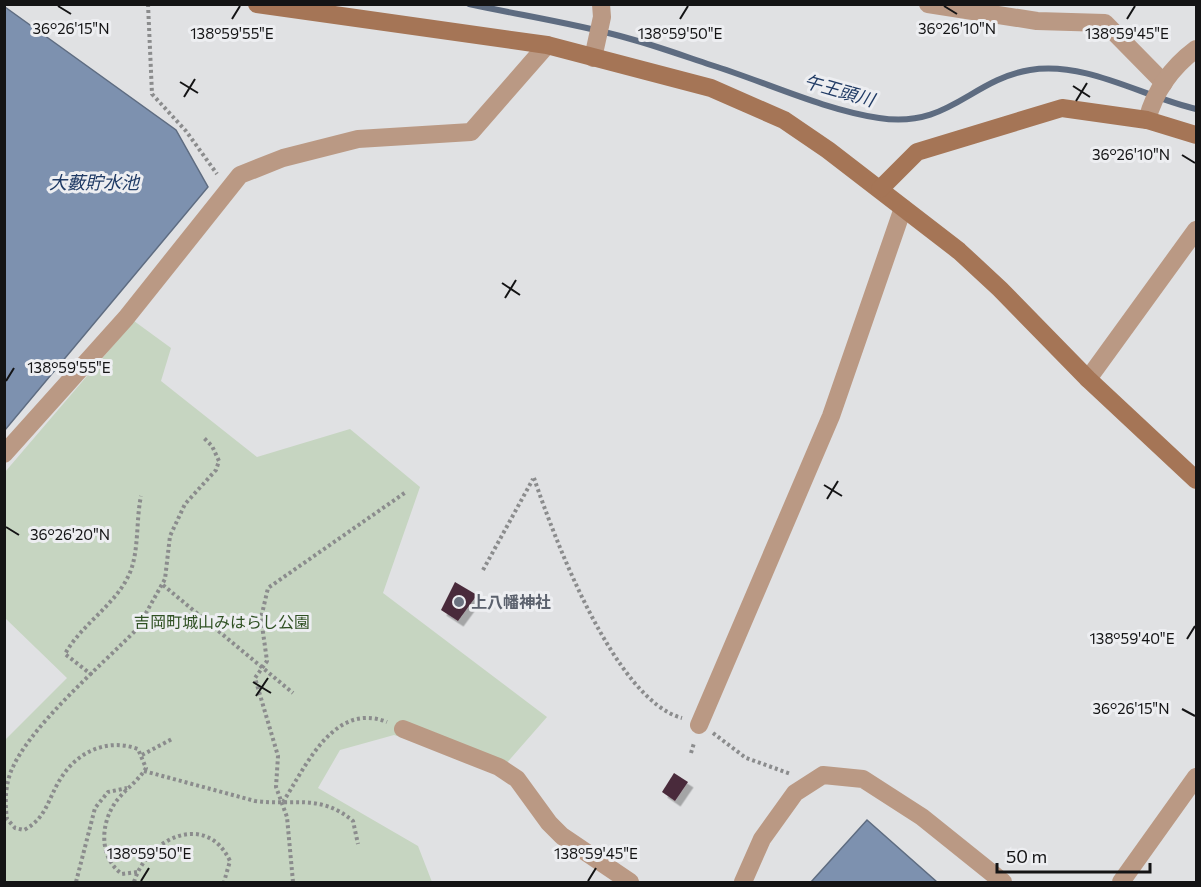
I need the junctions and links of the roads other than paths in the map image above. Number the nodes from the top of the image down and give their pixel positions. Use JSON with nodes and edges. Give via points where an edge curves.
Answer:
{"nodes":[{"id":1,"x":257,"y":4,"type":"edge"},
{"id":2,"x":928,"y":4,"type":"edge"},
{"id":3,"x":601,"y":11,"type":"edge"},
{"id":4,"x":547,"y":45,"type":"junction"},
{"id":5,"x":1197,"y":49,"type":"edge"},
{"id":6,"x":595,"y":50,"type":"junction"},
{"id":7,"x":1162,"y":86,"type":"junction"},
{"id":8,"x":1149,"y":113,"type":"junction"},
{"id":9,"x":1197,"y":135,"type":"edge"},
{"id":10,"x":880,"y":189,"type":"junction"},
{"id":11,"x":903,"y":208,"type":"junction"},
{"id":12,"x":1197,"y":230,"type":"edge"},
{"id":13,"x":1088,"y":379,"type":"junction"},
{"id":14,"x":4,"y":454,"type":"edge"},
{"id":15,"x":1197,"y":480,"type":"edge"},
{"id":16,"x":699,"y":725,"type":"road end"},
{"id":17,"x":404,"y":729,"type":"road end"},
{"id":18,"x":1197,"y":777,"type":"edge"},
{"id":19,"x":630,"y":882,"type":"edge"},
{"id":20,"x":744,"y":882,"type":"edge"},
{"id":21,"x":1003,"y":882,"type":"edge"},
{"id":22,"x":1122,"y":882,"type":"edge"}],
"edges":[{"from":1,"to":4,"type":"street"},
{"from":2,"to":7,"type":"street","via":[[1037,21],[1105,23]]},
{"from":3,"to":6,"type":"street"},
{"from":4,"to":6,"type":"street"},
{"from":4,"to":14,"type":"street","via":[[471,132],[358,139],[283,158],[240,176],[126,318]]},
{"from":5,"to":7,"type":"street","via":[[1177,63]]},
{"from":6,"to":10,"type":"street","via":[[711,88],[784,120]]},
{"from":7,"to":8,"type":"street"},
{"from":8,"to":9,"type":"street"},
{"from":8,"to":10,"type":"street","via":[[1062,108],[917,152]]},
{"from":10,"to":11,"type":"street"},
{"from":11,"to":13,"type":"street","via":[[992,281]]},
{"from":11,"to":16,"type":"street","via":[[831,416]]},
{"from":12,"to":13,"type":"street"},
{"from":13,"to":15,"type":"street"},
{"from":17,"to":19,"type":"street","via":[[500,767],[517,779],[562,836]]},
{"from":18,"to":22,"type":"street"},
{"from":20,"to":21,"type":"street","via":[[762,839],[795,793],[821,776],[863,779],[922,817]]}]}
